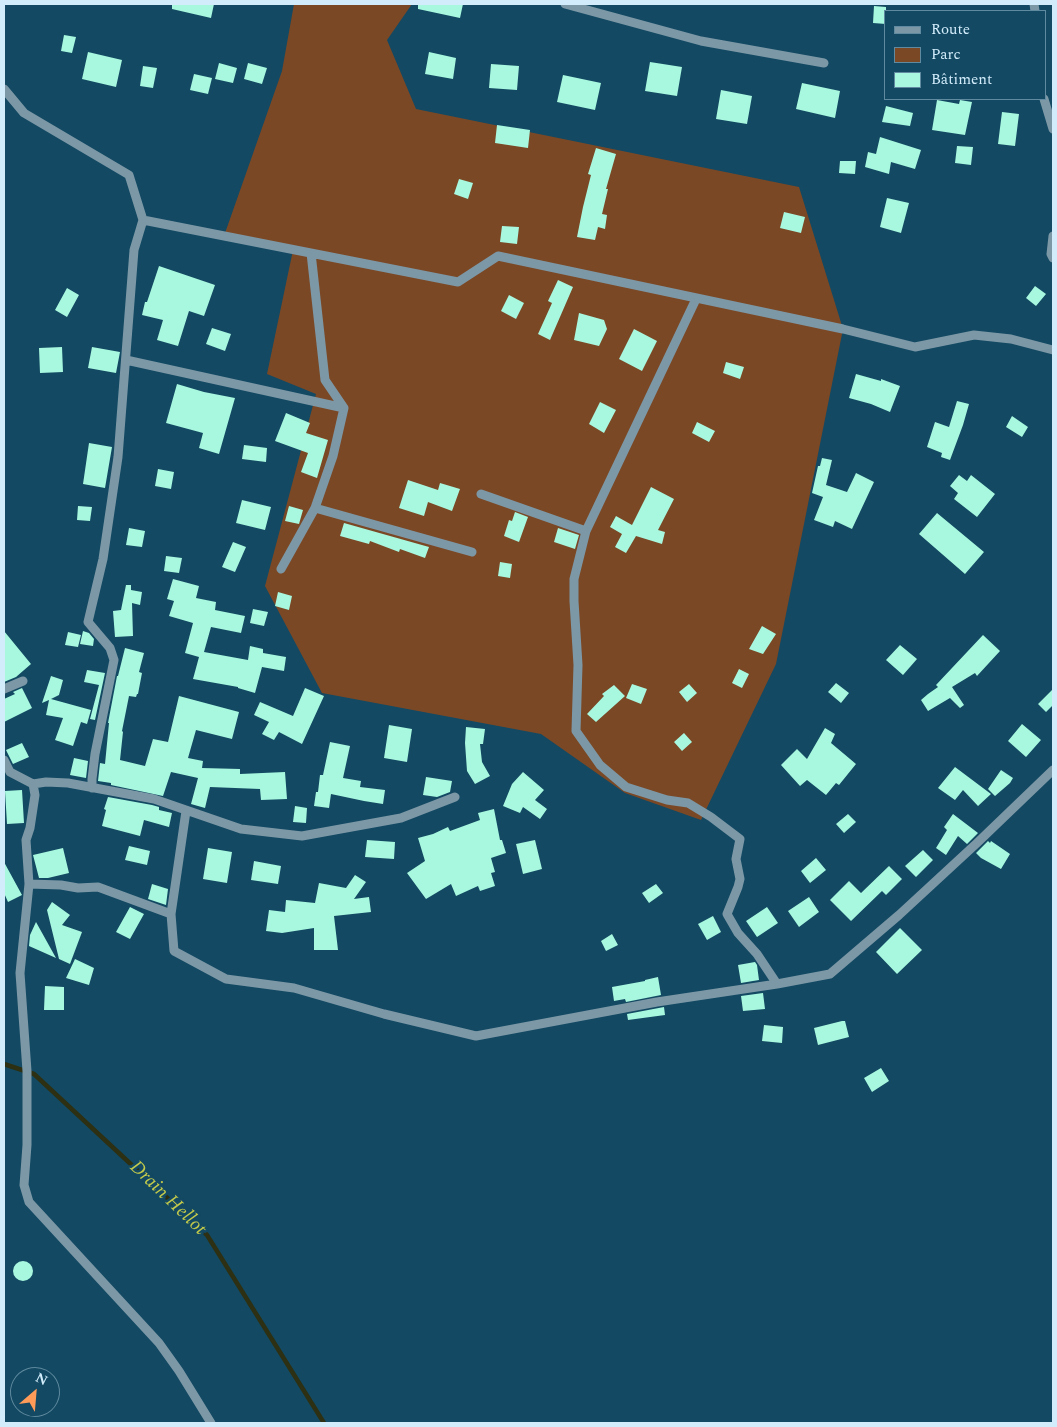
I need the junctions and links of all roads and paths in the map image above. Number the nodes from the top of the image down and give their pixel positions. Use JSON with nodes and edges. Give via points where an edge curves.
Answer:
{"nodes":[{"id":1,"x":565,"y":4,"type":"edge"},
{"id":2,"x":824,"y":63,"type":"dead end"},
{"id":3,"x":4,"y":89,"type":"edge"},
{"id":4,"x":1044,"y":100,"type":"edge"},
{"id":5,"x":1053,"y":128,"type":"edge"},
{"id":6,"x":142,"y":220,"type":"junction"},
{"id":7,"x":1053,"y":236,"type":"edge"},
{"id":8,"x":311,"y":254,"type":"junction"},
{"id":9,"x":1053,"y":258,"type":"edge"},
{"id":10,"x":696,"y":298,"type":"junction"},
{"id":11,"x":1053,"y":350,"type":"edge"},
{"id":12,"x":126,"y":360,"type":"junction"},
{"id":13,"x":344,"y":408,"type":"junction"},
{"id":14,"x":481,"y":494,"type":"dead end"},
{"id":15,"x":315,"y":508,"type":"junction"},
{"id":16,"x":586,"y":531,"type":"junction"},
{"id":17,"x":472,"y":552,"type":"dead end"},
{"id":18,"x":281,"y":568,"type":"dead end"},
{"id":19,"x":22,"y":681,"type":"dead end"},
{"id":20,"x":4,"y":690,"type":"edge"},
{"id":21,"x":4,"y":760,"type":"edge"},
{"id":22,"x":1053,"y":770,"type":"edge"},
{"id":23,"x":33,"y":784,"type":"junction"},
{"id":24,"x":92,"y":788,"type":"junction"},
{"id":25,"x":455,"y":798,"type":"dead end"},
{"id":26,"x":186,"y":811,"type":"junction"},
{"id":27,"x":28,"y":884,"type":"junction"},
{"id":28,"x":171,"y":914,"type":"junction"},
{"id":29,"x":777,"y":984,"type":"junction"},
{"id":30,"x":211,"y":1423,"type":"edge"}],
"edges":[{"from":1,"to":2,"type":"street","via":[[701,41]]},
{"from":3,"to":6,"type":"street","via":[[24,113],[129,175]]},
{"from":4,"to":5,"type":"street"},
{"from":6,"to":8,"type":"street"},
{"from":6,"to":12,"type":"street","via":[[134,250]]},
{"from":7,"to":9,"type":"street"},
{"from":8,"to":10,"type":"street","via":[[458,282],[498,256]]},
{"from":8,"to":13,"type":"street","via":[[325,380]]},
{"from":10,"to":11,"type":"street","via":[[915,348],[974,335]]},
{"from":10,"to":16,"type":"street"},
{"from":12,"to":13,"type":"street"},
{"from":12,"to":24,"type":"street","via":[[118,457],[103,559],[88,622],[110,648],[114,660],[95,754]]},
{"from":13,"to":15,"type":"street","via":[[333,456]]},
{"from":14,"to":16,"type":"street"},
{"from":15,"to":17,"type":"street"},
{"from":15,"to":18,"type":"street"},
{"from":16,"to":29,"type":"street","via":[[574,579],[578,665],[576,731],[600,765],[626,787],[688,803],[740,839],[736,859],[740,879],[727,914]]},
{"from":19,"to":20,"type":"street"},
{"from":21,"to":23,"type":"street","via":[[10,772]]},
{"from":22,"to":29,"type":"street","via":[[913,902],[830,974]]},
{"from":23,"to":24,"type":"street","via":[[68,783]]},
{"from":23,"to":27,"type":"street","via":[[35,795],[26,840]]},
{"from":24,"to":26,"type":"street","via":[[154,799]]},
{"from":25,"to":26,"type":"street","via":[[401,818],[302,836],[241,830]]},
{"from":26,"to":28,"type":"street"},
{"from":27,"to":28,"type":"street","via":[[98,887]]},
{"from":27,"to":30,"type":"street","via":[[20,972],[27,1072],[24,1185],[29,1202],[159,1343]]},
{"from":28,"to":29,"type":"street","via":[[174,951],[226,979],[294,988],[476,1036],[657,1002]]}]}
